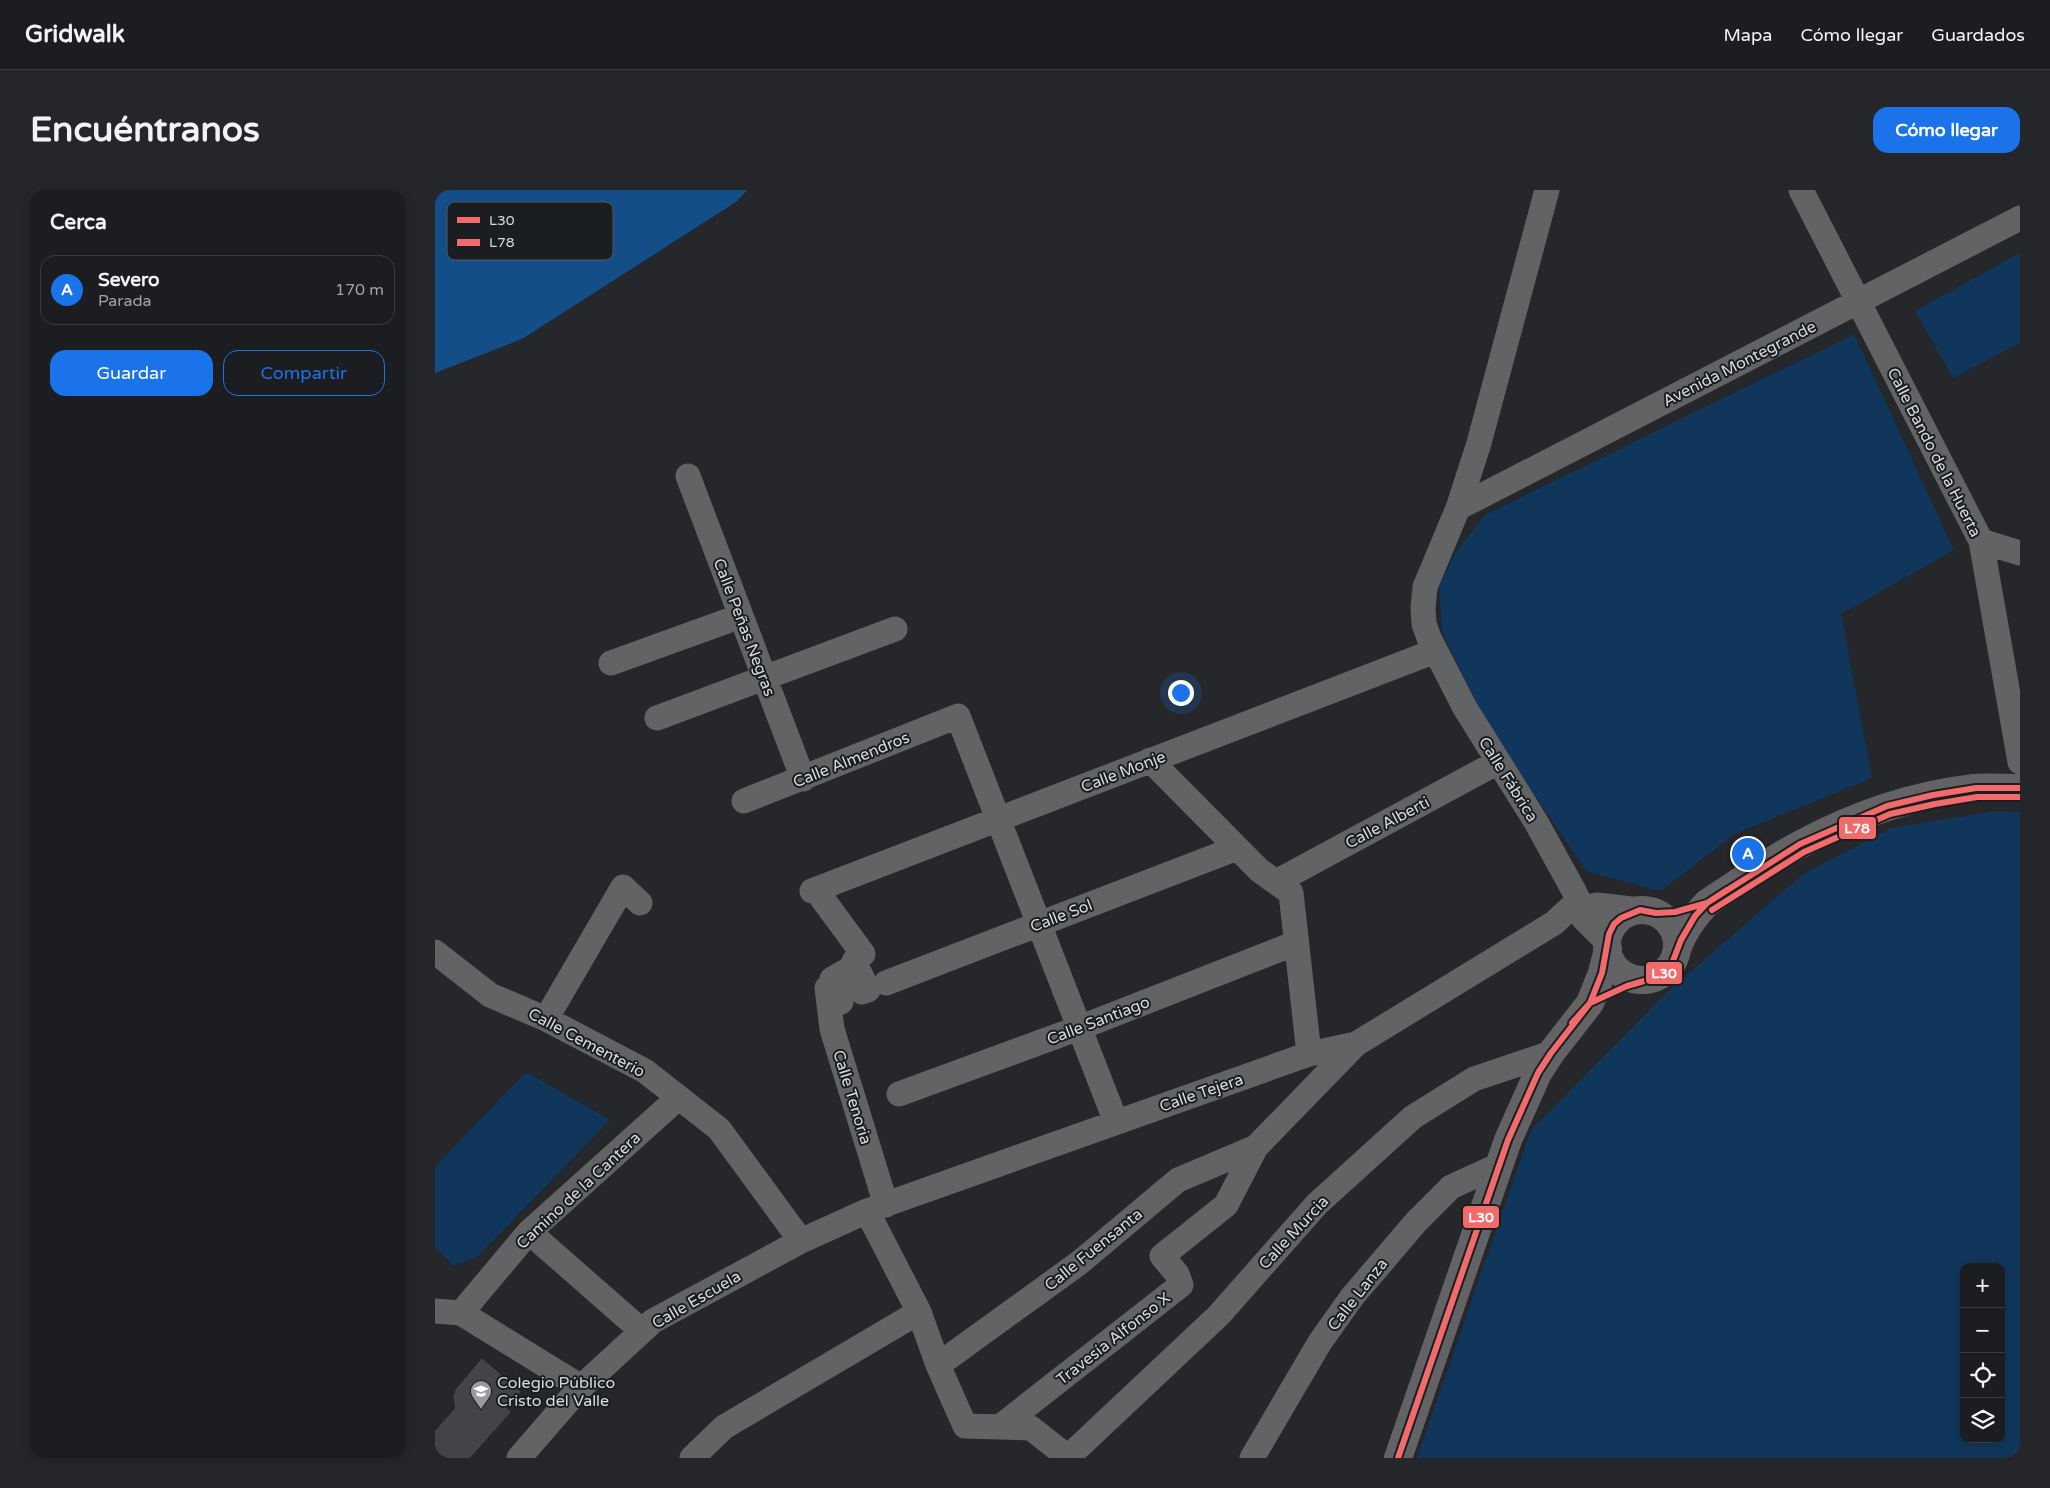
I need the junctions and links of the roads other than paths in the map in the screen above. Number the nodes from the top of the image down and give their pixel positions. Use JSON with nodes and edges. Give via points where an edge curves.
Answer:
{"nodes":[{"id":1,"x":1547,"y":190,"type":"edge"},
{"id":2,"x":1801,"y":190,"type":"edge"},
{"id":3,"x":2020,"y":218,"type":"edge"},
{"id":4,"x":1858,"y":302,"type":"junction"},
{"id":5,"x":688,"y":476,"type":"dead end"},
{"id":6,"x":1458,"y":508,"type":"junction"},
{"id":7,"x":1981,"y":541,"type":"junction"},
{"id":8,"x":2020,"y":553,"type":"edge"},
{"id":9,"x":741,"y":616,"type":"junction"},
{"id":10,"x":895,"y":629,"type":"dead end"},
{"id":11,"x":1435,"y":651,"type":"junction"},
{"id":12,"x":611,"y":663,"type":"dead end"},
{"id":13,"x":765,"y":677,"type":"junction"},
{"id":14,"x":657,"y":718,"type":"dead end"},
{"id":15,"x":1150,"y":760,"type":"junction"},
{"id":16,"x":1498,"y":762,"type":"junction"},
{"id":17,"x":2020,"y":762,"type":"edge"},
{"id":18,"x":803,"y":779,"type":"junction"},
{"id":19,"x":2020,"y":788,"type":"edge"},
{"id":20,"x":744,"y":800,"type":"dead end"},
{"id":21,"x":997,"y":819,"type":"junction"},
{"id":22,"x":1237,"y":848,"type":"junction"},
{"id":23,"x":1276,"y":882,"type":"junction"},
{"id":24,"x":640,"y":903,"type":"dead end"},
{"id":25,"x":1707,"y":904,"type":"junction"},
{"id":26,"x":1580,"y":905,"type":"junction"},
{"id":27,"x":1648,"y":912,"type":"junction"},
{"id":28,"x":1039,"y":923,"type":"junction"},
{"id":29,"x":1296,"y":943,"type":"junction"},
{"id":30,"x":1607,"y":946,"type":"junction"},
{"id":31,"x":1677,"y":950,"type":"junction"},
{"id":32,"x":435,"y":952,"type":"edge"},
{"id":33,"x":1642,"y":980,"type":"junction"},
{"id":34,"x":886,"y":983,"type":"dead end"},
{"id":35,"x":827,"y":988,"type":"joint"},
{"id":36,"x":1590,"y":1003,"type":"junction"},
{"id":37,"x":546,"y":1019,"type":"junction"},
{"id":38,"x":1079,"y":1028,"type":"junction"},
{"id":39,"x":1355,"y":1044,"type":"junction"},
{"id":40,"x":1551,"y":1053,"type":"junction"},
{"id":41,"x":1309,"y":1054,"type":"junction"},
{"id":42,"x":899,"y":1094,"type":"dead end"},
{"id":43,"x":678,"y":1098,"type":"junction"},
{"id":44,"x":1116,"y":1122,"type":"junction"},
{"id":45,"x":1256,"y":1147,"type":"junction"},
{"id":46,"x":1499,"y":1165,"type":"junction"},
{"id":47,"x":877,"y":1208,"type":"junction"},
{"id":48,"x":529,"y":1232,"type":"junction"},
{"id":49,"x":801,"y":1241,"type":"junction"},
{"id":50,"x":435,"y":1311,"type":"edge"},
{"id":51,"x":919,"y":1312,"type":"junction"},
{"id":52,"x":461,"y":1313,"type":"junction"},
{"id":53,"x":642,"y":1332,"type":"junction"},
{"id":54,"x":938,"y":1366,"type":"junction"},
{"id":55,"x":581,"y":1387,"type":"junction"},
{"id":56,"x":1001,"y":1426,"type":"junction"},
{"id":57,"x":526,"y":1456,"type":"edge"},
{"id":58,"x":1068,"y":1457,"type":"edge"},
{"id":59,"x":692,"y":1458,"type":"edge"},
{"id":60,"x":1253,"y":1458,"type":"edge"},
{"id":61,"x":1398,"y":1458,"type":"edge"}],
"edges":[{"from":1,"to":6,"type":"street","name":"Calle Fábrica","via":[[1479,443]]},
{"from":2,"to":4,"type":"street","name":"Calle Bando de la Huerta"},
{"from":3,"to":4,"type":"street","name":"Avenida Montegrande"},
{"from":4,"to":6,"type":"street","name":"Avenida Montegrande"},
{"from":4,"to":7,"type":"street","name":"Calle Bando de la Huerta"},
{"from":5,"to":9,"type":"street","name":"Calle Peñas Negras"},
{"from":6,"to":11,"type":"street","name":"Calle Fábrica","via":[[1424,592],[1424,624]]},
{"from":7,"to":8,"type":"street"},
{"from":7,"to":17,"type":"street","name":"Calle Bando de la Huerta"},
{"from":9,"to":12,"type":"street"},
{"from":9,"to":13,"type":"street","name":"Calle Peñas Negras"},
{"from":10,"to":13,"type":"street"},
{"from":11,"to":15,"type":"street","name":"Calle Monje"},
{"from":11,"to":16,"type":"street","name":"Calle Fábrica"},
{"from":13,"to":14,"type":"street"},
{"from":13,"to":18,"type":"street","name":"Calle Peñas Negras"},
{"from":15,"to":21,"type":"street","name":"Calle Monje"},
{"from":15,"to":22,"type":"street"},
{"from":16,"to":23,"type":"street","name":"Calle Alberti"},
{"from":16,"to":26,"type":"street","name":"Calle Fábrica","via":[[1536,822]]},
{"from":18,"to":20,"type":"street","name":"Calle Almendros"},
{"from":18,"to":21,"type":"street","name":"Calle Almendros","via":[[957,716]]},
{"from":19,"to":25,"type":"main road","via":[[1976,788],[1887,806],[1800,844]]},
{"from":21,"to":28,"type":"street"},
{"from":21,"to":35,"type":"street","name":"Calle Monje","via":[[814,890],[863,954],[854,961],[868,990],[862,992],[853,967],[832,979],[841,1002],[834,1004]]},
{"from":22,"to":23,"type":"street"},
{"from":22,"to":28,"type":"street","name":"Calle Sol"},
{"from":23,"to":29,"type":"street","via":[[1291,893]]},
{"from":24,"to":37,"type":"street","via":[[623,887]]},
{"from":25,"to":27,"type":"main road","via":[[1675,912]]},
{"from":25,"to":31,"type":"main road","via":[[1695,916]]},
{"from":26,"to":27,"type":"street"},
{"from":26,"to":30,"type":"street","name":"Calle Fábrica","via":[[1583,918]]},
{"from":26,"to":39,"type":"street","name":"Calle Tejera"},
{"from":27,"to":30,"type":"main road","via":[[1621,918],[1614,924]]},
{"from":27,"to":31,"type":"main road","via":[[1673,928]]},
{"from":28,"to":34,"type":"street","name":"Calle Sol"},
{"from":28,"to":38,"type":"street"},
{"from":29,"to":38,"type":"street","name":"Calle Santiago"},
{"from":29,"to":41,"type":"street"},
{"from":30,"to":33,"type":"main road","via":[[1619,971]]},
{"from":30,"to":36,"type":"main road","via":[[1601,978]]},
{"from":31,"to":33,"type":"main road","via":[[1665,972]]},
{"from":32,"to":37,"type":"street","name":"Calle Cementerio","via":[[490,995]]},
{"from":33,"to":36,"type":"main road"},
{"from":35,"to":47,"type":"street","name":"Calle Tenoria","via":[[832,1029]]},
{"from":36,"to":40,"type":"main road"},
{"from":37,"to":43,"type":"street","name":"Calle Cementerio","via":[[645,1071]]},
{"from":38,"to":42,"type":"street","name":"Calle Santiago"},
{"from":38,"to":44,"type":"street"},
{"from":39,"to":41,"type":"street","name":"Calle Tejera"},
{"from":39,"to":45,"type":"street","name":"Travesía Alfonso X"},
{"from":40,"to":46,"type":"main road","via":[[1531,1089]]},
{"from":40,"to":58,"type":"street","name":"Calle Murcia","via":[[1474,1079],[1413,1117],[1317,1204],[1219,1315]]},
{"from":41,"to":44,"type":"street","name":"Calle Tejera"},
{"from":43,"to":48,"type":"street","name":"Camino de la Cantera"},
{"from":43,"to":49,"type":"street","name":"Calle Cementerio","via":[[719,1130]]},
{"from":44,"to":47,"type":"street","name":"Calle Tejera"},
{"from":45,"to":54,"type":"street","name":"Calle Fuensanta","via":[[1178,1180],[1079,1263]]},
{"from":45,"to":56,"type":"street","name":"Travesía Alfonso X","via":[[1226,1205],[1162,1256],[1177,1274],[1181,1285]]},
{"from":46,"to":60,"type":"street","name":"Calle Lanza","via":[[1451,1187],[1351,1297],[1320,1342]]},
{"from":46,"to":61,"type":"main road"},
{"from":47,"to":49,"type":"street","name":"Calle Tejera"},
{"from":47,"to":51,"type":"street","name":"Calle Tenoria"},
{"from":48,"to":52,"type":"street","name":"Camino de la Cantera"},
{"from":48,"to":53,"type":"street"},
{"from":49,"to":53,"type":"street","name":"Calle Escuela","via":[[653,1321]]},
{"from":50,"to":52,"type":"street"},
{"from":51,"to":54,"type":"street","name":"Calle Tenoria"},
{"from":51,"to":59,"type":"street","via":[[724,1427]]},
{"from":52,"to":55,"type":"street"},
{"from":53,"to":55,"type":"street","name":"Calle Escuela"},
{"from":54,"to":56,"type":"street","name":"Calle Tenoria","via":[[965,1426]]},
{"from":55,"to":57,"type":"street","name":"Calle Escuela"},
{"from":56,"to":58,"type":"street","via":[[1031,1428]]}]}
